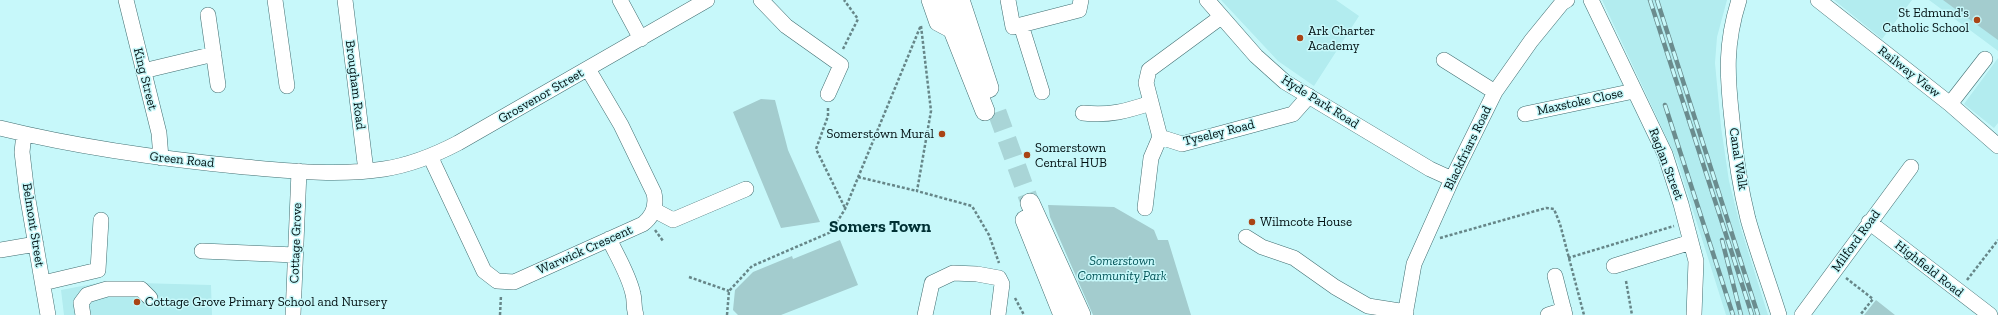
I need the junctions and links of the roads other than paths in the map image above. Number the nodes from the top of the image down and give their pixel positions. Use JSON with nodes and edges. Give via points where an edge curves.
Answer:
{"nodes":[{"id":1,"x":126,"y":0,"type":"edge"},
{"id":2,"x":275,"y":0,"type":"edge"},
{"id":3,"x":345,"y":0,"type":"edge"},
{"id":4,"x":620,"y":0,"type":"edge"},
{"id":5,"x":707,"y":0,"type":"edge"},
{"id":6,"x":761,"y":0,"type":"edge"},
{"id":7,"x":929,"y":0,"type":"edge"},
{"id":8,"x":941,"y":0,"type":"edge"},
{"id":9,"x":960,"y":0,"type":"edge"},
{"id":10,"x":1008,"y":0,"type":"edge"},
{"id":11,"x":1081,"y":0,"type":"edge"},
{"id":12,"x":1207,"y":0,"type":"edge"},
{"id":13,"x":1567,"y":0,"type":"edge"},
{"id":14,"x":1590,"y":0,"type":"edge"},
{"id":15,"x":1740,"y":0,"type":"edge"},
{"id":16,"x":1818,"y":0,"type":"edge"},
{"id":17,"x":208,"y":15,"type":"dead end"},
{"id":18,"x":1221,"y":17,"type":"junction"},
{"id":19,"x":1021,"y":25,"type":"junction"},
{"id":20,"x":954,"y":32,"type":"junction"},
{"id":21,"x":641,"y":39,"type":"junction"},
{"id":22,"x":214,"y":54,"type":"junction"},
{"id":23,"x":1984,"y":59,"type":"dead end"},
{"id":24,"x":1444,"y":60,"type":"dead end"},
{"id":25,"x":588,"y":69,"type":"junction"},
{"id":26,"x":143,"y":71,"type":"junction"},
{"id":27,"x":218,"y":85,"type":"dead end"},
{"id":28,"x":287,"y":86,"type":"dead end"},
{"id":29,"x":1634,"y":90,"type":"junction"},
{"id":30,"x":1042,"y":92,"type":"dead end"},
{"id":31,"x":1495,"y":92,"type":"junction"},
{"id":32,"x":828,"y":94,"type":"road end"},
{"id":33,"x":1309,"y":96,"type":"junction"},
{"id":34,"x":1151,"y":103,"type":"junction"},
{"id":35,"x":1950,"y":104,"type":"junction"},
{"id":36,"x":1083,"y":112,"type":"dead end"},
{"id":37,"x":1525,"y":114,"type":"dead end"},
{"id":38,"x":0,"y":128,"type":"edge"},
{"id":39,"x":24,"y":134,"type":"junction"},
{"id":40,"x":1160,"y":137,"type":"junction"},
{"id":41,"x":1998,"y":146,"type":"edge"},
{"id":42,"x":430,"y":156,"type":"junction"},
{"id":43,"x":161,"y":158,"type":"junction"},
{"id":44,"x":1911,"y":167,"type":"dead end"},
{"id":45,"x":299,"y":171,"type":"junction"},
{"id":46,"x":366,"y":171,"type":"junction"},
{"id":47,"x":1452,"y":180,"type":"junction"},
{"id":48,"x":746,"y":190,"type":"dead end"},
{"id":49,"x":1145,"y":208,"type":"dead end"},
{"id":50,"x":654,"y":210,"type":"junction"},
{"id":51,"x":101,"y":220,"type":"dead end"},
{"id":52,"x":1869,"y":222,"type":"junction"},
{"id":53,"x":1246,"y":237,"type":"dead end"},
{"id":54,"x":609,"y":239,"type":"junction"},
{"id":55,"x":1691,"y":242,"type":"junction"},
{"id":56,"x":36,"y":244,"type":"junction"},
{"id":57,"x":0,"y":250,"type":"edge"},
{"id":58,"x":202,"y":251,"type":"dead end"},
{"id":59,"x":295,"y":255,"type":"junction"},
{"id":60,"x":1614,"y":266,"type":"dead end"},
{"id":61,"x":1555,"y":276,"type":"dead end"},
{"id":62,"x":43,"y":283,"type":"junction"},
{"id":63,"x":150,"y":298,"type":"dead end"},
{"id":64,"x":631,"y":313,"type":"edge"},
{"id":65,"x":1564,"y":313,"type":"edge"},
{"id":66,"x":1406,"y":314,"type":"edge"},
{"id":67,"x":48,"y":315,"type":"edge"},
{"id":68,"x":83,"y":315,"type":"edge"},
{"id":69,"x":293,"y":315,"type":"edge"},
{"id":70,"x":925,"y":315,"type":"edge"},
{"id":71,"x":998,"y":315,"type":"edge"},
{"id":72,"x":1063,"y":315,"type":"edge"},
{"id":73,"x":1082,"y":315,"type":"edge"},
{"id":74,"x":1548,"y":315,"type":"edge"},
{"id":75,"x":1694,"y":315,"type":"edge"},
{"id":76,"x":1779,"y":315,"type":"edge"},
{"id":77,"x":1802,"y":315,"type":"edge"},
{"id":78,"x":1990,"y":315,"type":"edge"}],
"edges":[{"from":1,"to":26,"type":"street","name":"King Street"},
{"from":2,"to":28,"type":"street"},
{"from":3,"to":46,"type":"street","name":"Brougham Road"},
{"from":4,"to":21,"type":"street"},
{"from":5,"to":21,"type":"street","name":"Grosvenor Street"},
{"from":6,"to":32,"type":"street","via":[[786,26],[841,64]]},
{"from":7,"to":20,"type":"street","via":[[937,23]]},
{"from":8,"to":20,"type":"main road"},
{"from":9,"to":20,"type":"main road","via":[[991,112]]},
{"from":10,"to":19,"type":"street","via":[[1013,27]]},
{"from":11,"to":19,"type":"street","via":[[1079,10]]},
{"from":12,"to":18,"type":"street","name":"Hyde Park Road"},
{"from":13,"to":31,"type":"street","name":"Blackfriars Road","via":[[1531,41]]},
{"from":14,"to":29,"type":"street","name":"Raglan Street"},
{"from":15,"to":76,"type":"street","name":"Canal Walk","via":[[1728,46],[1727,75],[1736,156],[1748,219]]},
{"from":16,"to":35,"type":"street","name":"Railway View"},
{"from":17,"to":22,"type":"street"},
{"from":18,"to":33,"type":"street","name":"Hyde Park Road","via":[[1256,56],[1286,82]]},
{"from":18,"to":34,"type":"street","via":[[1149,70],[1146,83]]},
{"from":19,"to":30,"type":"street"},
{"from":21,"to":25,"type":"street","name":"Grosvenor Street"},
{"from":22,"to":26,"type":"street"},
{"from":22,"to":27,"type":"street"},
{"from":23,"to":35,"type":"street"},
{"from":24,"to":31,"type":"street"},
{"from":25,"to":42,"type":"street","name":"Grosvenor Street","via":[[458,143]]},
{"from":25,"to":50,"type":"street","via":[[621,125],[654,193]]},
{"from":26,"to":43,"type":"street","name":"King Street","via":[[158,133]]},
{"from":29,"to":37,"type":"street","name":"Maxstoke Close"},
{"from":29,"to":55,"type":"street","name":"Raglan Street","via":[[1665,154]]},
{"from":31,"to":47,"type":"street","name":"Blackfriars Road"},
{"from":33,"to":40,"type":"street","name":"Tyseley Road","via":[[1293,114],[1182,144]]},
{"from":33,"to":47,"type":"street","name":"Hyde Park Road"},
{"from":34,"to":36,"type":"street","via":[[1119,114],[1100,115]]},
{"from":34,"to":40,"type":"street"},
{"from":35,"to":41,"type":"street","name":"Railway View"},
{"from":38,"to":39,"type":"street","name":"Green Road"},
{"from":39,"to":43,"type":"street","name":"Green Road","via":[[83,147]]},
{"from":39,"to":56,"type":"street","name":"Belmont Street","via":[[23,161]]},
{"from":40,"to":49,"type":"street","via":[[1151,158]]},
{"from":42,"to":46,"type":"street","name":"Grosvenor Street","via":[[395,167]]},
{"from":42,"to":54,"type":"street","name":"Warwick Crescent","via":[[484,271],[492,279],[502,283],[514,282]]},
{"from":43,"to":45,"type":"street","name":"Green Road"},
{"from":44,"to":52,"type":"street","name":"Milford Road"},
{"from":45,"to":46,"type":"street","name":"Green Road"},
{"from":45,"to":59,"type":"street","name":"Cottage Grove"},
{"from":47,"to":66,"type":"street","name":"Blackfriars Road","via":[[1414,264]]},
{"from":48,"to":50,"type":"street","via":[[673,220]]},
{"from":50,"to":54,"type":"street","name":"Warwick Crescent","via":[[642,224]]},
{"from":51,"to":62,"type":"street","via":[[98,270]]},
{"from":52,"to":77,"type":"street","name":"Milford Road"},
{"from":52,"to":78,"type":"street","name":"Highfield Road"},
{"from":53,"to":66,"type":"street","via":[[1262,247],[1294,258],[1335,287],[1368,306]]},
{"from":54,"to":64,"type":"street","via":[[631,287]]},
{"from":55,"to":60,"type":"street"},
{"from":55,"to":75,"type":"street","name":"Raglan Street","via":[[1696,261]]},
{"from":56,"to":57,"type":"street"},
{"from":56,"to":62,"type":"street","name":"Belmont Street"},
{"from":58,"to":59,"type":"street"},
{"from":59,"to":69,"type":"street","name":"Cottage Grove"},
{"from":61,"to":65,"type":"street"},
{"from":62,"to":67,"type":"street","name":"Belmont Street"},
{"from":63,"to":68,"type":"street","via":[[141,289],[107,289],[87,294],[81,303]]},
{"from":65,"to":74,"type":"street"},
{"from":70,"to":71,"type":"street","via":[[932,283],[953,273],[999,278],[1002,284]]},
{"from":72,"to":73,"type":"main road","via":[[1024,202]]}]}
